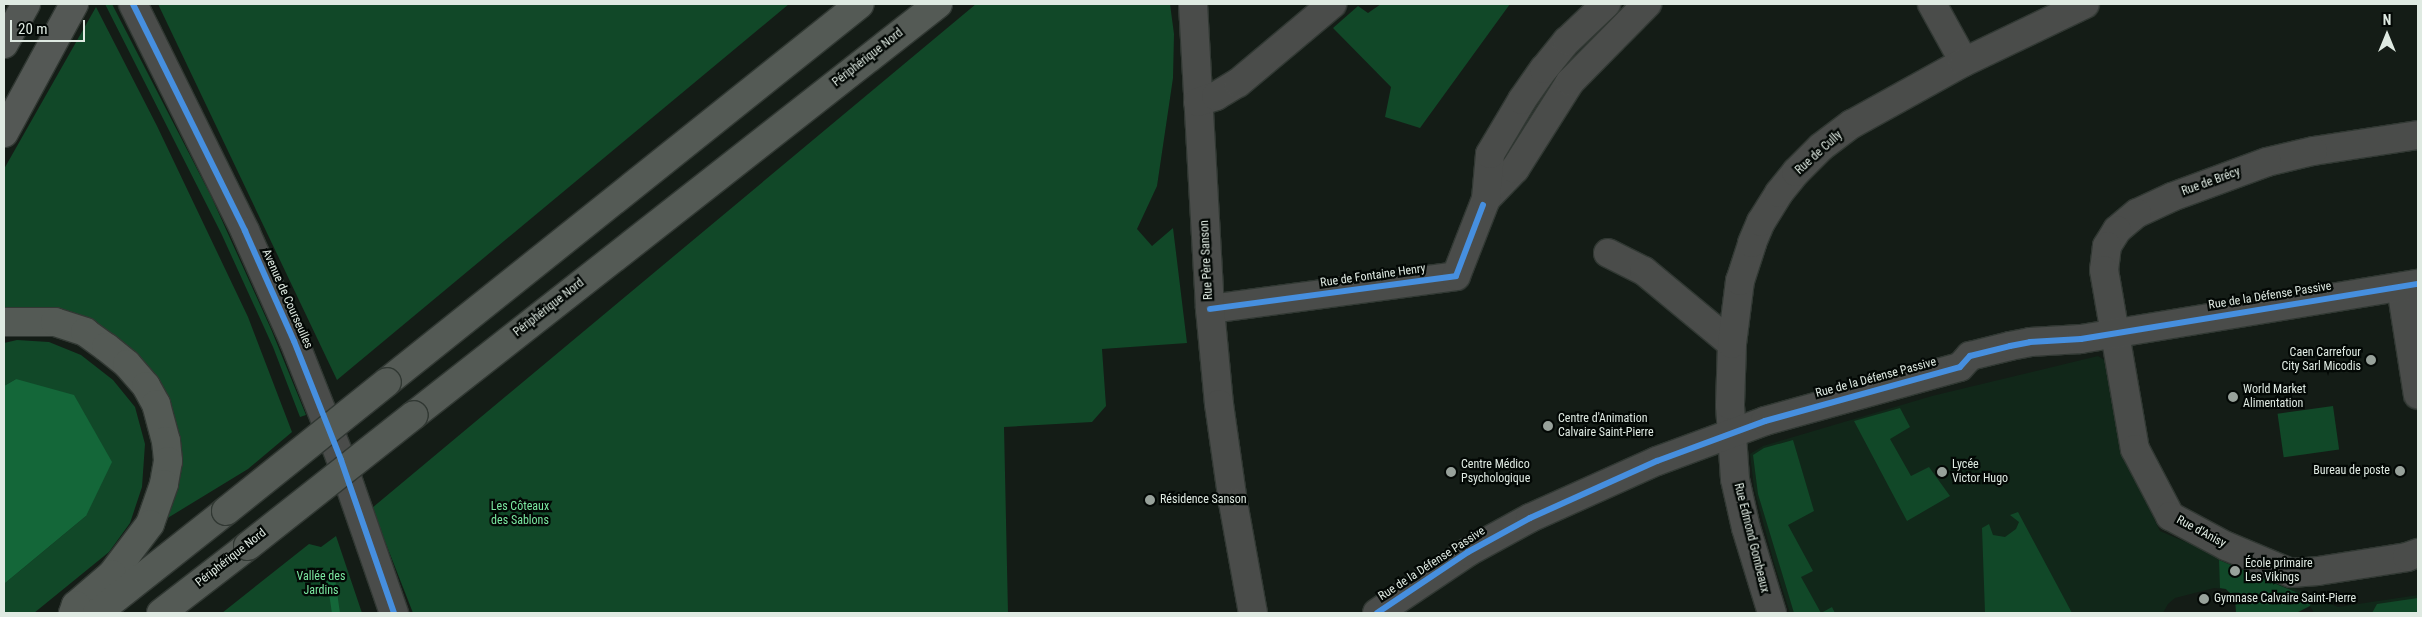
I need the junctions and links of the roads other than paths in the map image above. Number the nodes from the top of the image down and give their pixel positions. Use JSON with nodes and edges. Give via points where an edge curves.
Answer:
{"nodes":[{"id":1,"x":26,"y":4,"type":"edge"},
{"id":2,"x":74,"y":4,"type":"edge"},
{"id":3,"x":133,"y":4,"type":"edge"},
{"id":4,"x":860,"y":4,"type":"edge"},
{"id":5,"x":938,"y":4,"type":"edge"},
{"id":6,"x":1193,"y":4,"type":"edge"},
{"id":7,"x":1332,"y":4,"type":"edge"},
{"id":8,"x":1606,"y":4,"type":"edge"},
{"id":9,"x":1647,"y":4,"type":"edge"},
{"id":10,"x":1932,"y":4,"type":"edge"},
{"id":11,"x":2085,"y":4,"type":"edge"},
{"id":12,"x":6,"y":40,"type":"edge"},
{"id":13,"x":1964,"y":62,"type":"junction"},
{"id":14,"x":1198,"y":102,"type":"junction"},
{"id":15,"x":4,"y":133,"type":"edge"},
{"id":16,"x":2418,"y":135,"type":"edge"},
{"id":17,"x":1486,"y":199,"type":"junction"},
{"id":18,"x":1608,"y":253,"type":"dead end"},
{"id":19,"x":2410,"y":286,"type":"edge"},
{"id":20,"x":1210,"y":309,"type":"junction"},
{"id":21,"x":4,"y":322,"type":"edge"},
{"id":22,"x":2114,"y":333,"type":"junction"},
{"id":23,"x":1732,"y":344,"type":"junction"},
{"id":24,"x":2418,"y":395,"type":"edge"},
{"id":25,"x":1732,"y":433,"type":"junction"},
{"id":26,"x":2418,"y":553,"type":"edge"},
{"id":27,"x":73,"y":613,"type":"edge"},
{"id":28,"x":97,"y":613,"type":"edge"},
{"id":29,"x":161,"y":613,"type":"edge"},
{"id":30,"x":394,"y":613,"type":"edge"},
{"id":31,"x":1253,"y":613,"type":"edge"},
{"id":32,"x":1377,"y":613,"type":"edge"},
{"id":33,"x":1772,"y":613,"type":"edge"}],
"edges":[{"from":1,"to":12,"type":"main road"},
{"from":2,"to":15,"type":"main road"},
{"from":3,"to":30,"type":"street","name":"Avenue de Courseulles","via":[[245,231],[294,341],[341,460]]},
{"from":4,"to":28,"type":"highway","bridge":true},
{"from":5,"to":29,"type":"highway","name":"Périphérique Nord","bridge":true},
{"from":6,"to":14,"type":"street","name":"Rue Père Sanson"},
{"from":7,"to":14,"type":"street","via":[[1238,83]]},
{"from":8,"to":17,"type":"street","name":"Rue de Fontaine Henry","via":[[1567,41],[1522,100],[1490,154]]},
{"from":9,"to":17,"type":"street","name":"Rue de Fontaine Henry","via":[[1570,82],[1515,169]]},
{"from":10,"to":13,"type":"street"},
{"from":11,"to":13,"type":"street","name":"Rue de Cully"},
{"from":13,"to":23,"type":"street","name":"Rue de Cully","via":[[1852,124],[1796,172],[1770,208],[1752,243],[1740,281]]},
{"from":14,"to":20,"type":"street","name":"Rue Père Sanson"},
{"from":16,"to":22,"type":"street","name":"Rue de Brécy","via":[[2268,162],[2137,213],[2117,230],[2107,246],[2104,270]]},
{"from":17,"to":20,"type":"street","name":"Rue de Fontaine Henry","via":[[1456,276]]},
{"from":18,"to":23,"type":"street","via":[[1644,271]]},
{"from":19,"to":22,"type":"street","name":"Rue de la Défense Passive"},
{"from":19,"to":24,"type":"street"},
{"from":20,"to":31,"type":"street","name":"Rue Père Sanson","via":[[1223,434]]},
{"from":21,"to":27,"type":"highway","via":[[55,322],[85,332],[106,346],[128,364],[146,386],[156,404],[166,441],[168,461],[164,484],[150,524],[112,574],[76,605]]},
{"from":22,"to":25,"type":"street","name":"Rue de la Défense Passive","via":[[1993,349],[1970,356],[1960,367]]},
{"from":22,"to":26,"type":"street","name":"Rue d'Anisy","via":[[2135,448],[2170,516],[2226,546],[2291,573],[2398,559]]},
{"from":23,"to":25,"type":"street","name":"Rue de Cully"},
{"from":25,"to":32,"type":"street","name":"Rue de la Défense Passive","via":[[1657,461],[1530,518],[1468,552]]},
{"from":25,"to":33,"type":"street","name":"Rue Edmond Gombeaux","via":[[1736,479],[1746,528]]}]}
